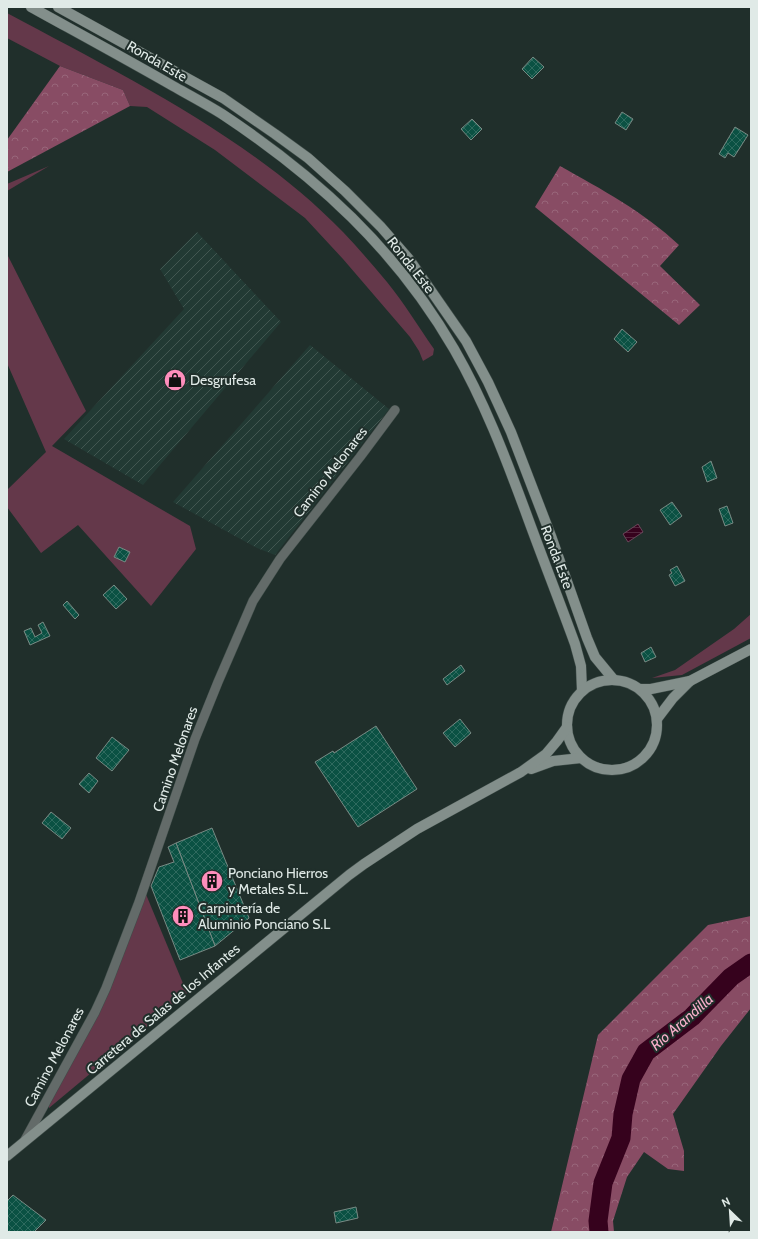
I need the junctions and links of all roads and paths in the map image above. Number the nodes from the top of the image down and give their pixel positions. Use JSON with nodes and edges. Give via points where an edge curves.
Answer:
{"nodes":[{"id":1,"x":31,"y":7,"type":"edge"},
{"id":2,"x":58,"y":7,"type":"edge"},
{"id":3,"x":395,"y":410,"type":"dead end"},
{"id":4,"x":751,"y":649,"type":"edge"},
{"id":5,"x":614,"y":680,"type":"junction"},
{"id":6,"x":690,"y":681,"type":"junction"},
{"id":7,"x":640,"y":689,"type":"junction"},
{"id":8,"x":582,"y":691,"type":"junction"},
{"id":9,"x":657,"y":719,"type":"junction"},
{"id":10,"x":567,"y":726,"type":"junction"},
{"id":11,"x":581,"y":758,"type":"junction"},
{"id":12,"x":521,"y":772,"type":"junction"},
{"id":13,"x":24,"y":1142,"type":"junction"},
{"id":14,"x":7,"y":1156,"type":"edge"}],
"edges":[{"from":1,"to":8,"type":"main road","name":"Ronda Este","via":[[220,113],[266,145],[334,199],[400,269],[453,348],[497,436],[575,644],[581,666]]},
{"from":2,"to":5,"type":"main road","name":"Ronda Este","via":[[223,98],[275,134],[308,158],[345,191],[409,259],[466,342],[488,382],[511,432],[587,638],[595,656]]},
{"from":3,"to":13,"type":"street","name":"Camino Melonares","via":[[280,559],[253,601],[196,739],[109,981],[95,1012]]},
{"from":4,"to":6,"type":"main road"},
{"from":5,"to":7,"type":"main road","via":[[624,681]]},
{"from":5,"to":8,"type":"main road","via":[[597,682]]},
{"from":6,"to":7,"type":"main road"},
{"from":6,"to":9,"type":"main road"},
{"from":7,"to":9,"type":"main road","via":[[654,707]]},
{"from":8,"to":10,"type":"main road","via":[[568,713]]},
{"from":9,"to":11,"type":"main road","via":[[658,731],[648,754],[627,768],[603,770]]},
{"from":10,"to":11,"type":"main road","via":[[571,744]]},
{"from":10,"to":12,"type":"main road","name":"Carretera de Salas de los Infantes","via":[[546,754]]},
{"from":11,"to":12,"type":"main road","name":"Carretera de Salas de los Infantes","via":[[553,761]]},
{"from":12,"to":13,"type":"main road","name":"Carretera de Salas de los Infantes","via":[[417,829],[364,864]]},
{"from":13,"to":14,"type":"main road","name":"Carretera de Salas de los Infantes"}]}
